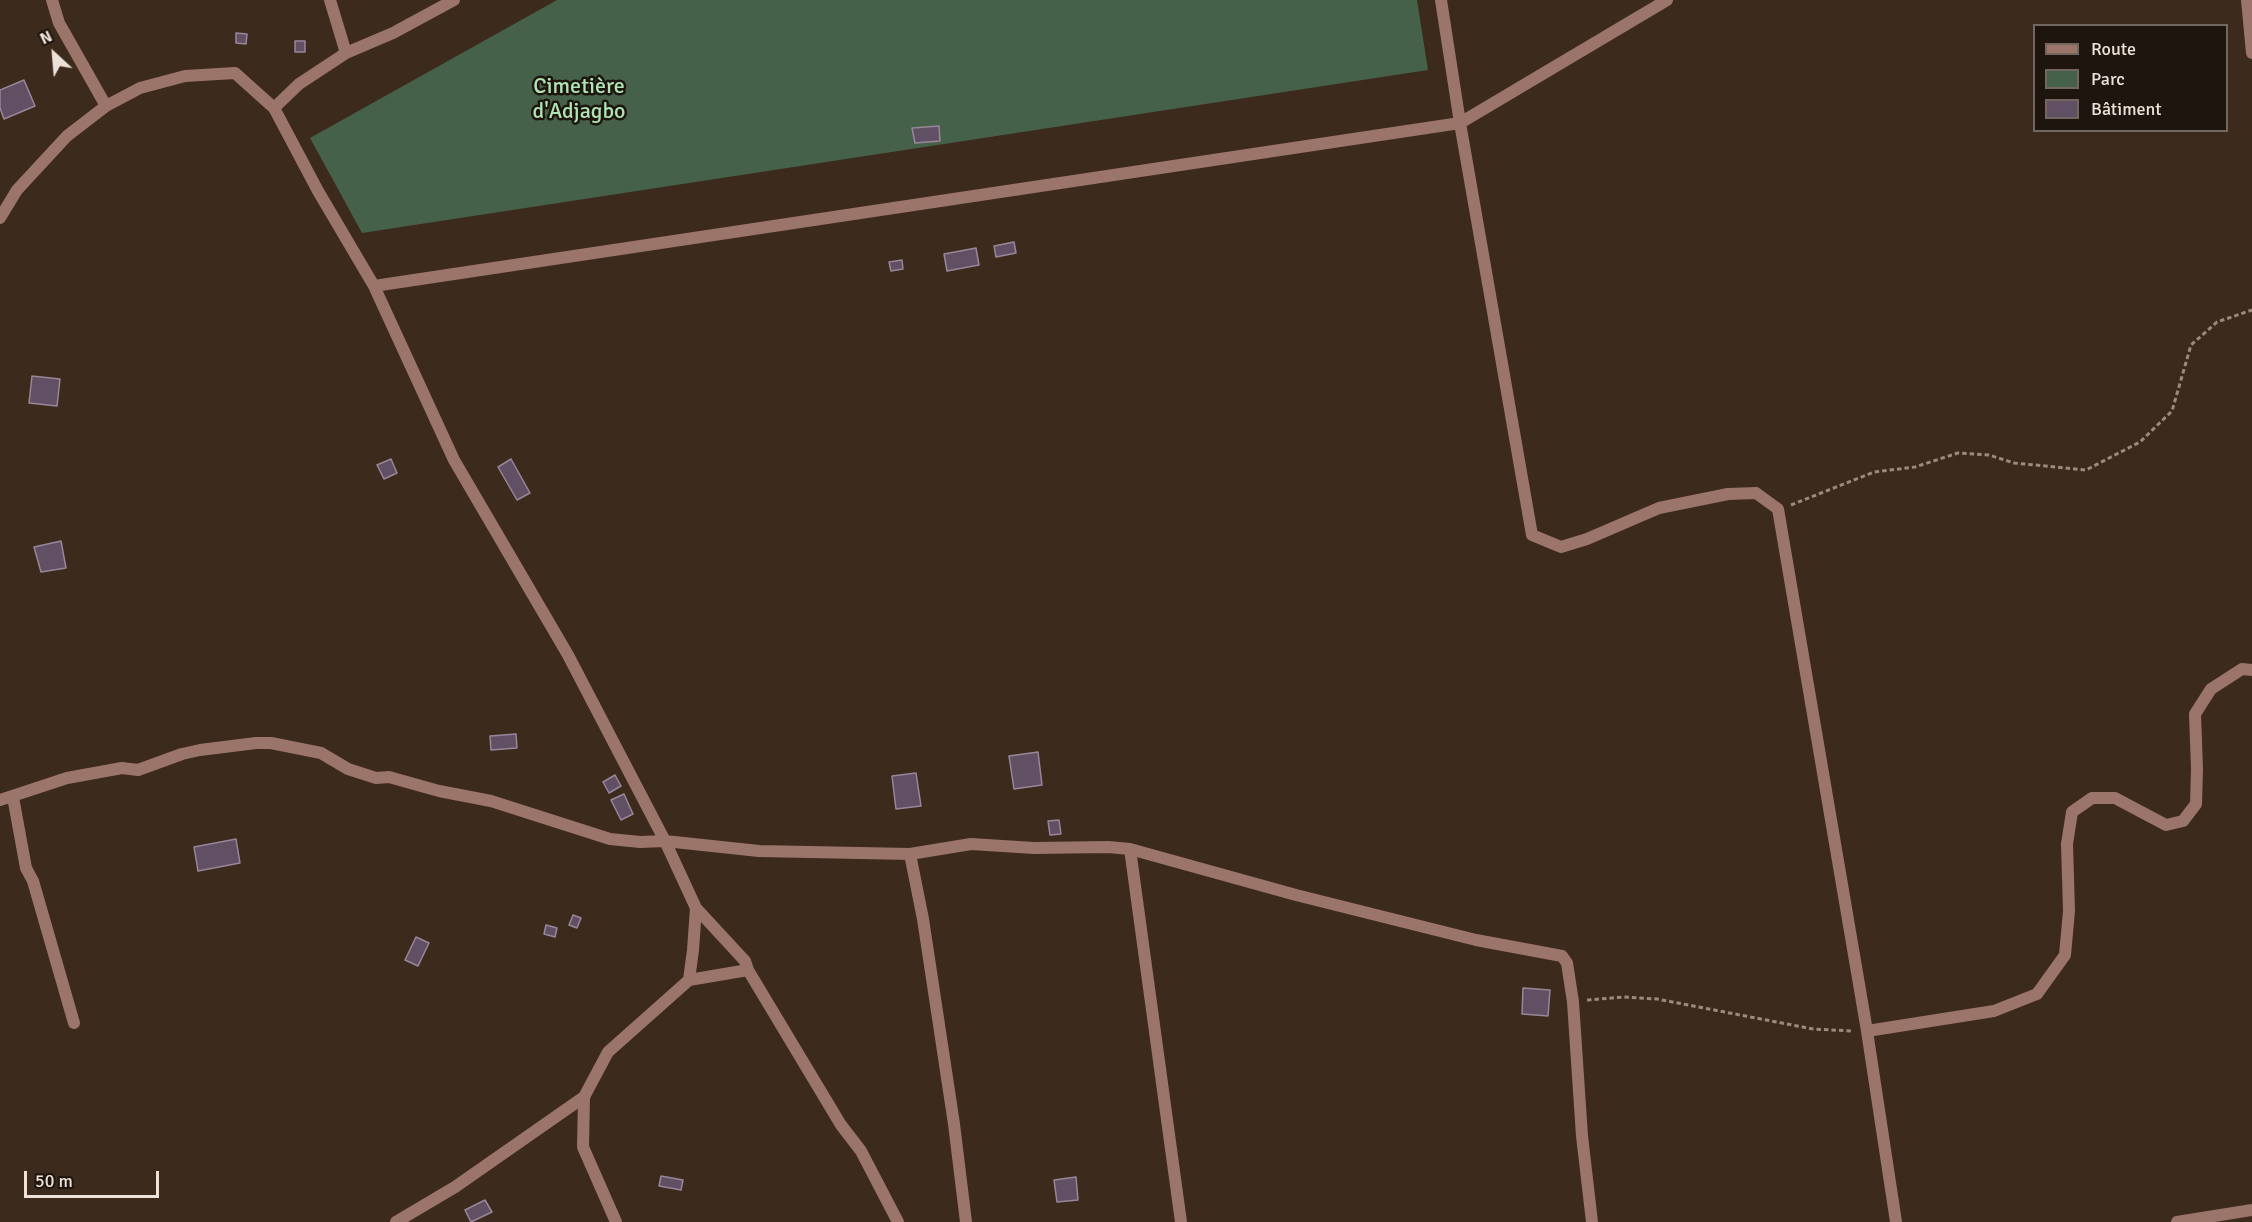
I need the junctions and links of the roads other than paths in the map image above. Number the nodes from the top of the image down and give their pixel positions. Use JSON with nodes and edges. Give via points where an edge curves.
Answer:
{"nodes":[{"id":1,"x":52,"y":0,"type":"edge"},
{"id":2,"x":330,"y":0,"type":"edge"},
{"id":3,"x":454,"y":0,"type":"edge"},
{"id":4,"x":1441,"y":0,"type":"edge"},
{"id":5,"x":1667,"y":0,"type":"edge"},
{"id":6,"x":2247,"y":0,"type":"edge"},
{"id":7,"x":346,"y":53,"type":"junction"},
{"id":8,"x":2252,"y":53,"type":"edge"},
{"id":9,"x":106,"y":106,"type":"junction"},
{"id":10,"x":273,"y":108,"type":"junction"},
{"id":11,"x":1460,"y":123,"type":"junction"},
{"id":12,"x":0,"y":218,"type":"edge"},
{"id":13,"x":374,"y":286,"type":"junction"},
{"id":14,"x":2252,"y":670,"type":"edge"},
{"id":15,"x":14,"y":797,"type":"junction"},
{"id":16,"x":0,"y":800,"type":"edge"},
{"id":17,"x":665,"y":841,"type":"junction"},
{"id":18,"x":1130,"y":849,"type":"junction"},
{"id":19,"x":910,"y":854,"type":"junction"},
{"id":20,"x":696,"y":908,"type":"junction"},
{"id":21,"x":748,"y":970,"type":"junction"},
{"id":22,"x":689,"y":980,"type":"junction"},
{"id":23,"x":74,"y":1023,"type":"dead end"},
{"id":24,"x":1867,"y":1031,"type":"junction"},
{"id":25,"x":584,"y":1097,"type":"junction"},
{"id":26,"x":2252,"y":1210,"type":"edge"},
{"id":27,"x":396,"y":1222,"type":"edge"},
{"id":28,"x":616,"y":1222,"type":"edge"},
{"id":29,"x":898,"y":1222,"type":"edge"},
{"id":30,"x":966,"y":1222,"type":"edge"},
{"id":31,"x":1181,"y":1222,"type":"edge"},
{"id":32,"x":1592,"y":1222,"type":"edge"},
{"id":33,"x":1896,"y":1222,"type":"edge"},
{"id":34,"x":2177,"y":1222,"type":"edge"}],
"edges":[{"from":1,"to":9,"type":"street","via":[[59,23]]},
{"from":2,"to":7,"type":"street"},
{"from":3,"to":7,"type":"street"},
{"from":4,"to":11,"type":"street"},
{"from":5,"to":11,"type":"street"},
{"from":6,"to":8,"type":"street"},
{"from":7,"to":10,"type":"street","via":[[299,84]]},
{"from":9,"to":10,"type":"street","via":[[140,88],[185,76],[235,73]]},
{"from":9,"to":12,"type":"street","via":[[67,136],[16,190]]},
{"from":10,"to":13,"type":"street"},
{"from":11,"to":13,"type":"street"},
{"from":11,"to":24,"type":"street","via":[[1532,535],[1561,547],[1659,508],[1728,494],[1756,493],[1778,510]]},
{"from":13,"to":17,"type":"street","via":[[454,460],[568,655]]},
{"from":14,"to":24,"type":"street","via":[[2242,669],[2211,689],[2194,714],[2196,804],[2183,821],[2166,825],[2115,798],[2092,798],[2072,812],[2067,844],[2066,955],[2037,994],[1994,1011]]},
{"from":15,"to":16,"type":"street"},
{"from":15,"to":17,"type":"street","via":[[67,778],[122,768],[138,770],[200,750],[271,743],[321,753],[348,770],[491,801],[610,839]]},
{"from":15,"to":23,"type":"street","via":[[26,868]]},
{"from":17,"to":19,"type":"street","via":[[759,851]]},
{"from":17,"to":20,"type":"street"},
{"from":18,"to":19,"type":"street","via":[[971,844]]},
{"from":18,"to":31,"type":"street"},
{"from":18,"to":32,"type":"street","via":[[1476,940],[1563,956],[1573,1002]]},
{"from":19,"to":30,"type":"street","via":[[923,919]]},
{"from":20,"to":21,"type":"street","via":[[745,961]]},
{"from":20,"to":22,"type":"street"},
{"from":21,"to":22,"type":"street"},
{"from":21,"to":29,"type":"street","via":[[841,1125],[861,1151]]},
{"from":22,"to":25,"type":"street","via":[[608,1052]]},
{"from":24,"to":33,"type":"street"},
{"from":25,"to":27,"type":"street"},
{"from":25,"to":28,"type":"street","via":[[583,1147]]},
{"from":26,"to":34,"type":"street"}]}
